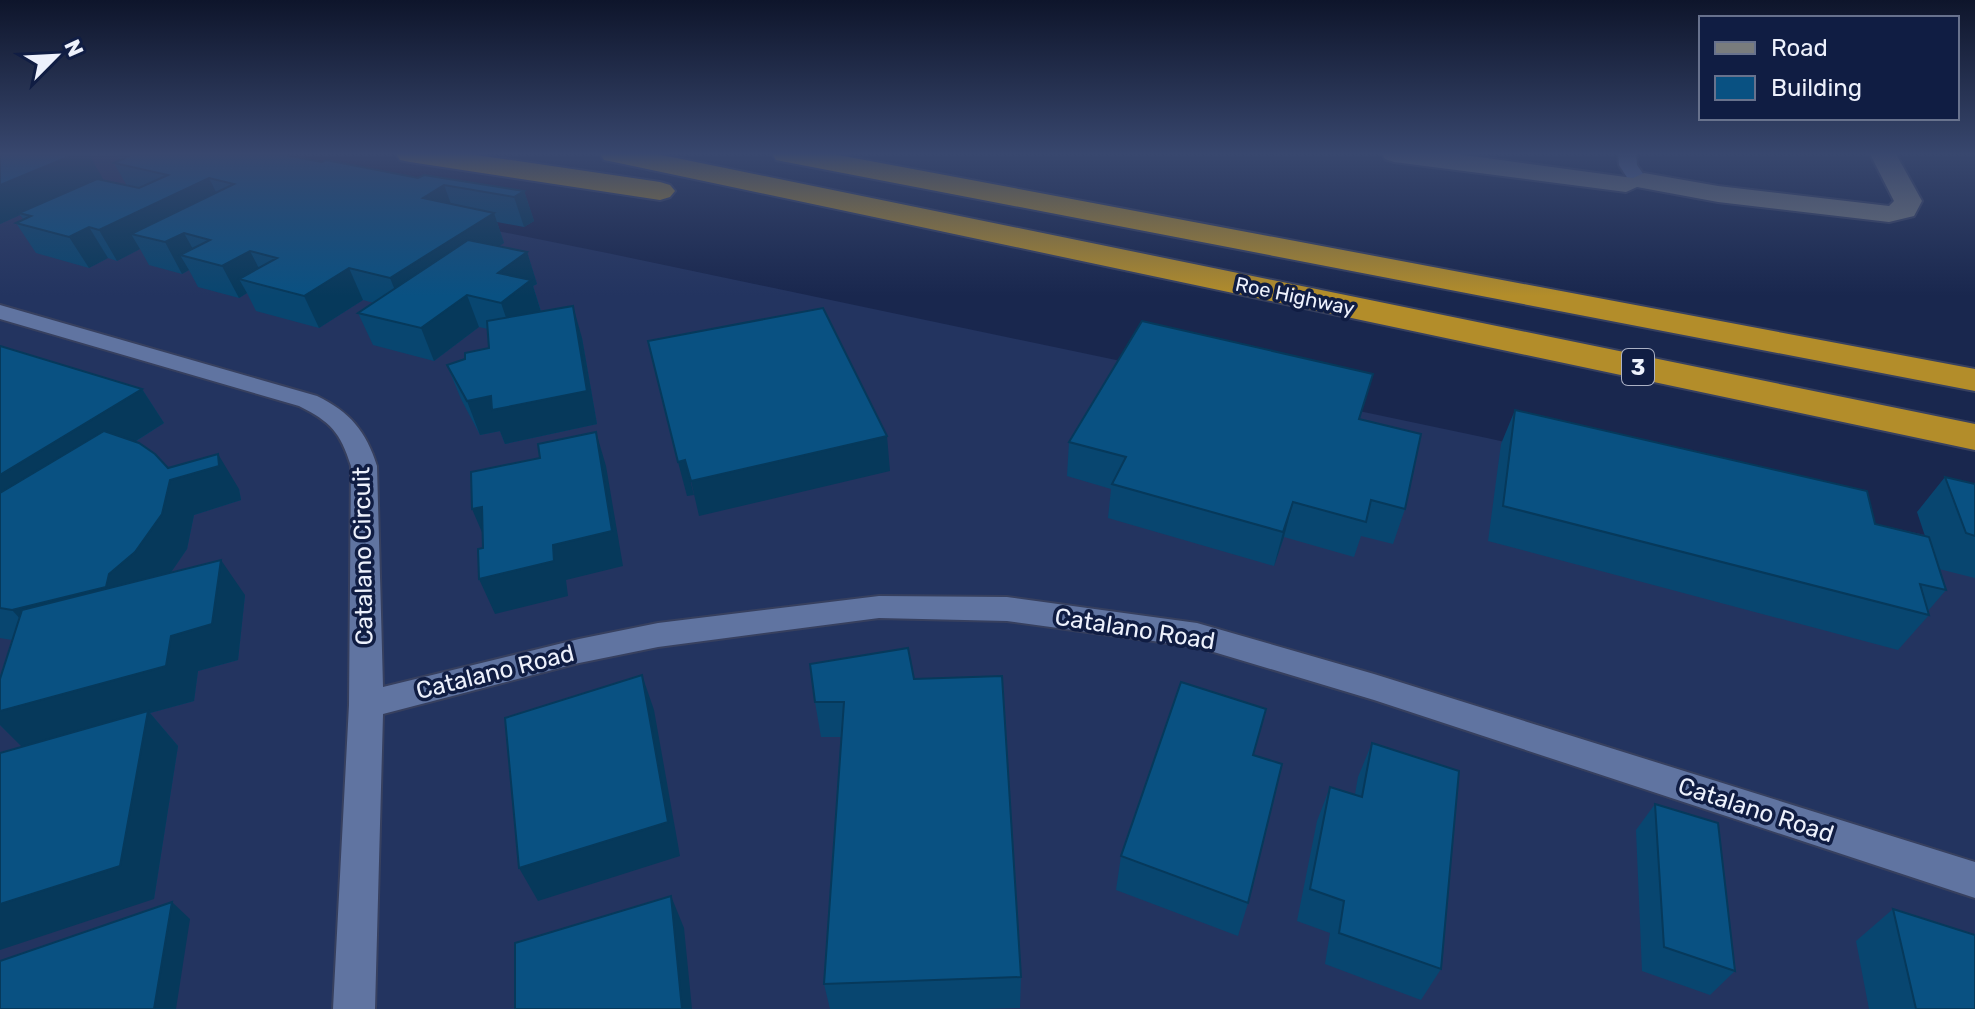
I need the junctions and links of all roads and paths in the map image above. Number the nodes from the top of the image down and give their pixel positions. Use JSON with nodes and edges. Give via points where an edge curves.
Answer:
{"nodes":[{"id":1,"x":719,"y":201,"type":"edge"},
{"id":2,"x":840,"y":201,"type":"edge"},
{"id":3,"x":1036,"y":201,"type":"edge"},
{"id":4,"x":1107,"y":201,"type":"edge"},
{"id":5,"x":1779,"y":201,"type":"edge"},
{"id":6,"x":1908,"y":201,"type":"edge"},
{"id":7,"x":1397,"y":269,"type":"junction"},
{"id":8,"x":1301,"y":297,"type":"junction"},
{"id":9,"x":0,"y":312,"type":"edge"},
{"id":10,"x":1975,"y":380,"type":"edge"},
{"id":11,"x":1975,"y":437,"type":"edge"},
{"id":12,"x":366,"y":705,"type":"junction"},
{"id":13,"x":1975,"y":880,"type":"edge"},
{"id":14,"x":354,"y":1009,"type":"edge"}],
"edges":[{"from":1,"to":8,"type":"highway"},
{"from":2,"to":8,"type":"highway","name":"Roe Highway","number":"3"},
{"from":3,"to":7,"type":"highway","name":"Roe Highway","number":"3"},
{"from":4,"to":7,"type":"highway"},
{"from":5,"to":6,"type":"street","via":[[1889,214],[1904,210]]},
{"from":7,"to":10,"type":"highway","name":"Roe Highway","number":"3"},
{"from":8,"to":11,"type":"highway","name":"Roe Highway","number":"3"},
{"from":9,"to":12,"type":"street","name":"Catalano Circuit","via":[[250,383],[336,414],[354,435],[364,466]]},
{"from":12,"to":13,"type":"street","name":"Catalano Road","via":[[658,635],[879,607],[1007,609],[1197,635]]},
{"from":12,"to":14,"type":"street","name":"Catalano Circuit"}]}
